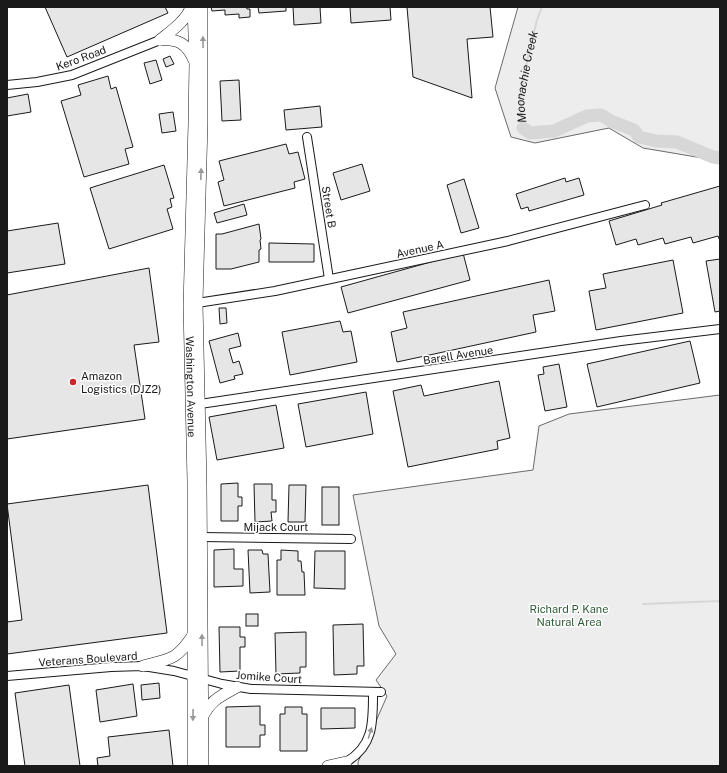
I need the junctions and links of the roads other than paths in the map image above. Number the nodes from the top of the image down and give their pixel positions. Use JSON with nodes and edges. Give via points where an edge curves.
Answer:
{"nodes":[{"id":1,"x":192,"y":7,"type":"edge"},
{"id":2,"x":202,"y":7,"type":"edge"},
{"id":3,"x":160,"y":40,"type":"junction"},
{"id":4,"x":195,"y":62,"type":"junction"},
{"id":5,"x":7,"y":85,"type":"edge"},
{"id":6,"x":307,"y":137,"type":"dead end"},
{"id":7,"x":645,"y":205,"type":"dead end"},
{"id":8,"x":329,"y":279,"type":"junction"},
{"id":9,"x":197,"y":303,"type":"junction"},
{"id":10,"x":720,"y":329,"type":"edge"},
{"id":11,"x":200,"y":404,"type":"junction"},
{"id":12,"x":201,"y":537,"type":"junction"},
{"id":13,"x":351,"y":539,"type":"dead end"},
{"id":14,"x":194,"y":635,"type":"junction"},
{"id":15,"x":143,"y":666,"type":"junction"},
{"id":16,"x":7,"y":676,"type":"edge"},
{"id":17,"x":198,"y":678,"type":"junction"},
{"id":18,"x":237,"y":687,"type":"junction"},
{"id":19,"x":203,"y":716,"type":"junction"},
{"id":20,"x":346,"y":762,"type":"joint"},
{"id":21,"x":193,"y":766,"type":"edge"},
{"id":22,"x":202,"y":766,"type":"edge"},
{"id":23,"x":328,"y":766,"type":"edge"}],
"edges":[{"from":1,"to":3,"type":"main road","via":[[181,22]]},
{"from":1,"to":4,"type":"main road","name":"Washington Avenue"},
{"from":9,"to":2,"type":"main road","name":"Washington Avenue","one_way":true},
{"from":3,"to":4,"type":"main road","via":[[170,39],[183,44],[190,50]]},
{"from":3,"to":5,"type":"street","name":"Kero Road","via":[[72,75]]},
{"from":4,"to":14,"type":"main road","name":"Washington Avenue","via":[[189,306]]},
{"from":6,"to":8,"type":"street","name":"Street B"},
{"from":7,"to":8,"type":"street","name":"Avenue A","via":[[512,240]]},
{"from":8,"to":9,"type":"street","name":"Avenue A","via":[[275,291]]},
{"from":9,"to":11,"type":"main road","name":"Washington Avenue"},
{"from":10,"to":11,"type":"street","name":"Barell Avenue"},
{"from":11,"to":12,"type":"main road","name":"Washington Avenue"},
{"from":12,"to":13,"type":"street","name":"Mijack Court"},
{"from":17,"to":12,"type":"main road","name":"Washington Avenue","one_way":true},
{"from":14,"to":15,"type":"main road","via":[[180,654]]},
{"from":14,"to":17,"type":"main road","name":"Washington Avenue"},
{"from":15,"to":16,"type":"street","name":"Veterans Boulevard"},
{"from":15,"to":17,"type":"street","name":"Veterans Boulevard"},
{"from":17,"to":18,"type":"street","name":"Jomike Court"},
{"from":17,"to":19,"type":"main road","name":"Washington Avenue"},
{"from":17,"to":21,"type":"main road","name":"Washington Avenue","one_way":true},
{"from":18,"to":19,"type":"main road","via":[[215,699]]},
{"from":20,"to":18,"type":"street","name":"Jomike Court","one_way":true,"via":[[359,752],[369,737],[377,692],[260,690]]},
{"from":19,"to":22,"type":"main road","name":"Washington Avenue"},
{"from":20,"to":23,"type":"main road"}]}
